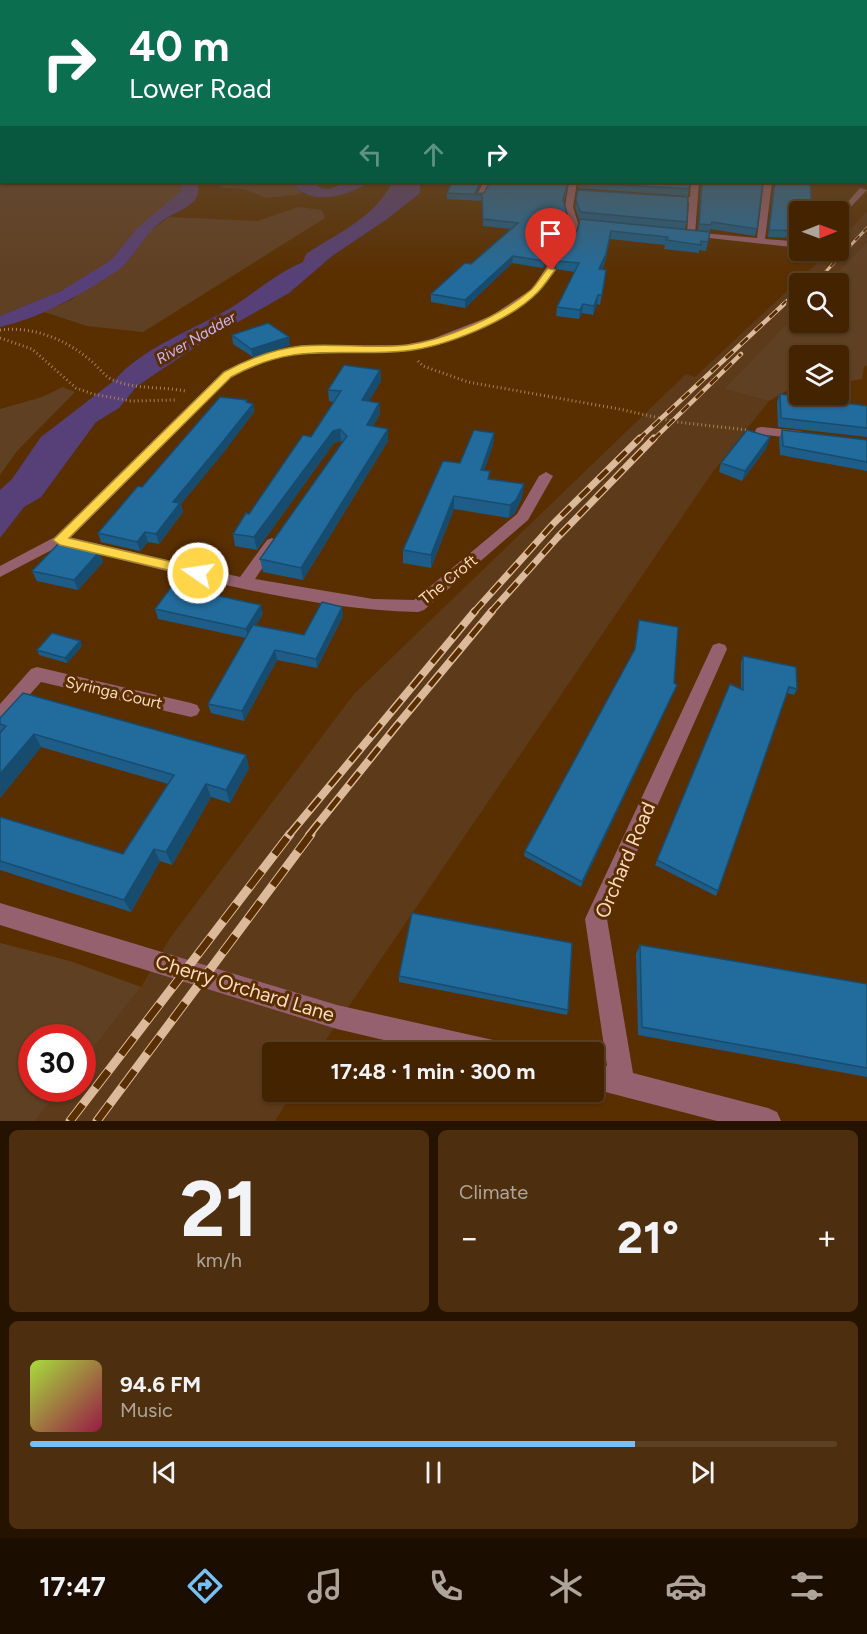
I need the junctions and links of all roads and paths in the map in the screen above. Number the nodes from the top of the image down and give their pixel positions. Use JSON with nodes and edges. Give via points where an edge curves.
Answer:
{"nodes":[{"id":1,"x":487,"y":183,"type":"edge"},
{"id":2,"x":695,"y":183,"type":"edge"},
{"id":3,"x":768,"y":183,"type":"edge"},
{"id":4,"x":576,"y":189,"type":"edge"},
{"id":5,"x":863,"y":190,"type":"dead end"},
{"id":6,"x":479,"y":196,"type":"edge"},
{"id":7,"x":660,"y":198,"type":"edge"},
{"id":8,"x":693,"y":200,"type":"junction"},
{"id":9,"x":849,"y":206,"type":"edge"},
{"id":10,"x":680,"y":232,"type":"edge"},
{"id":11,"x":691,"y":234,"type":"junction"},
{"id":12,"x":761,"y":240,"type":"junction"},
{"id":13,"x":789,"y":244,"type":"edge"},
{"id":14,"x":0,"y":330,"type":"edge"},
{"id":15,"x":0,"y":338,"type":"edge"},
{"id":16,"x":405,"y":348,"type":"junction"},
{"id":17,"x":203,"y":397,"type":"junction"},
{"id":18,"x":761,"y":431,"type":"joint"},
{"id":19,"x":808,"y":436,"type":"edge"},
{"id":20,"x":546,"y":476,"type":"dead end"},
{"id":21,"x":278,"y":535,"type":"edge"},
{"id":22,"x":60,"y":540,"type":"junction"},
{"id":23,"x":0,"y":572,"type":"edge"},
{"id":24,"x":244,"y":583,"type":"junction"},
{"id":25,"x":719,"y":649,"type":"dead end"},
{"id":26,"x":191,"y":710,"type":"dead end"},
{"id":27,"x":0,"y":716,"type":"edge"},
{"id":28,"x":0,"y":914,"type":"edge"},
{"id":29,"x":445,"y":1042,"type":"edge"},
{"id":30,"x":604,"y":1079,"type":"edge"},
{"id":31,"x":622,"y":1083,"type":"junction"},
{"id":32,"x":768,"y":1121,"type":"edge"}],
"edges":[{"from":1,"to":6,"type":"street"},
{"from":2,"to":8,"type":"street"},
{"from":3,"to":12,"type":"street"},
{"from":4,"to":16,"type":"street","via":[[570,207],[579,223],[535,291],[495,318],[435,342]]},
{"from":5,"to":9,"type":"street"},
{"from":7,"to":8,"type":"street"},
{"from":8,"to":11,"type":"street"},
{"from":10,"to":11,"type":"street"},
{"from":11,"to":12,"type":"street"},
{"from":12,"to":13,"type":"street"},
{"from":14,"to":17,"type":"path","via":[[15,327],[43,333],[71,346],[110,379],[175,388]]},
{"from":15,"to":17,"type":"path","via":[[32,349],[76,388],[93,394],[131,401]]},
{"from":16,"to":17,"type":"street","via":[[302,349],[275,354],[227,374]]},
{"from":16,"to":18,"type":"path","via":[[423,366],[468,382],[677,422]]},
{"from":17,"to":22,"type":"street"},
{"from":18,"to":19,"type":"street"},
{"from":20,"to":24,"type":"street","name":"The Croft","via":[[523,517],[417,606],[373,605]]},
{"from":21,"to":24,"type":"street"},
{"from":22,"to":23,"type":"street"},
{"from":22,"to":24,"type":"street","name":"The Croft"},
{"from":25,"to":31,"type":"street","name":"Orchard Road","via":[[596,919]]},
{"from":26,"to":27,"type":"street","name":"Syringa Court","via":[[37,674]]},
{"from":28,"to":29,"type":"street","name":"Cherry Orchard Lane","via":[[337,1017]]},
{"from":30,"to":31,"type":"street"},
{"from":31,"to":32,"type":"street"}]}
